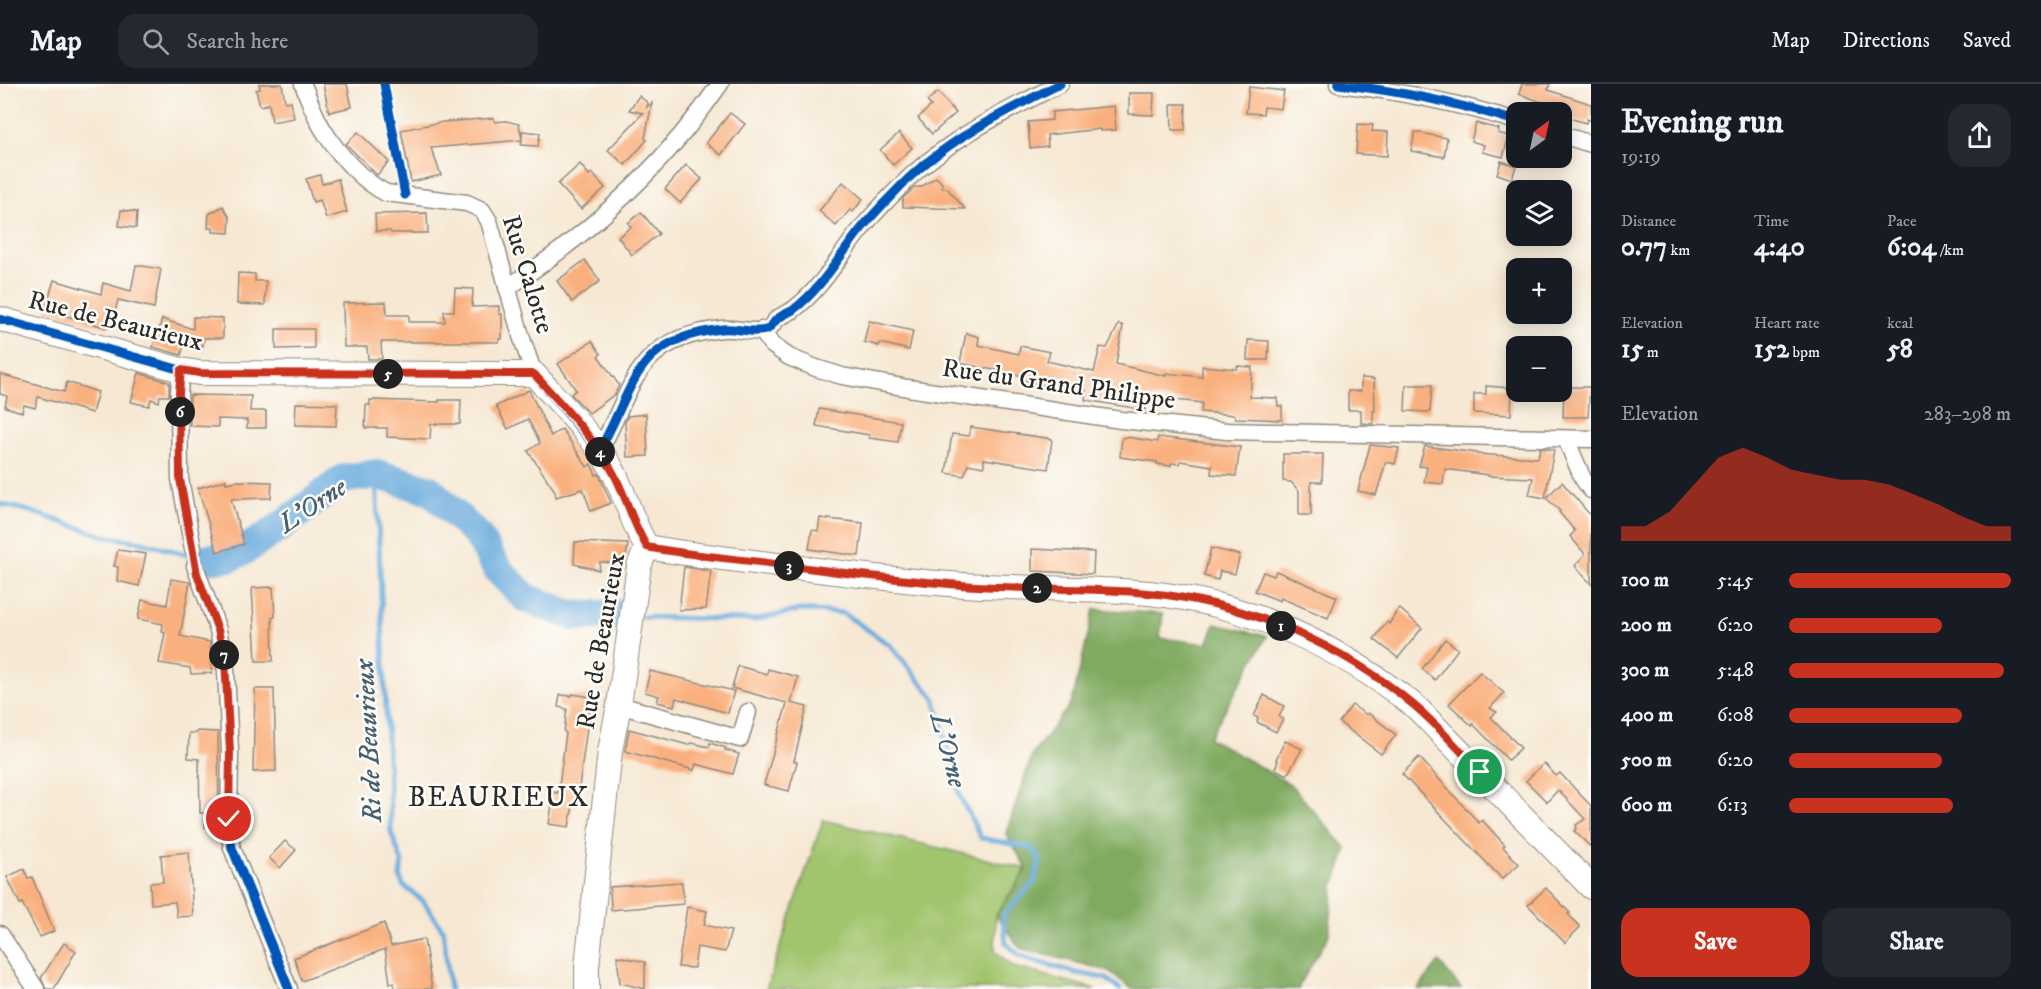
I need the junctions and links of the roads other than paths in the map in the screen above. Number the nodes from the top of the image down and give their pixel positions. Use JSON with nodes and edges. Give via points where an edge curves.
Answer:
{"nodes":[{"id":1,"x":303,"y":84,"type":"edge"},
{"id":2,"x":720,"y":84,"type":"edge"},
{"id":3,"x":1060,"y":84,"type":"edge"},
{"id":4,"x":1338,"y":84,"type":"edge"},
{"id":5,"x":1506,"y":118,"type":"edge"},
{"id":6,"x":1572,"y":138,"type":"edge"},
{"id":7,"x":1591,"y":144,"type":"edge"},
{"id":8,"x":507,"y":288,"type":"junction"},
{"id":9,"x":0,"y":319,"type":"edge"},
{"id":10,"x":760,"y":330,"type":"junction"},
{"id":11,"x":181,"y":370,"type":"junction"},
{"id":12,"x":534,"y":374,"type":"junction"},
{"id":13,"x":1566,"y":439,"type":"junction"},
{"id":14,"x":1591,"y":439,"type":"edge"},
{"id":15,"x":599,"y":451,"type":"junction"},
{"id":16,"x":1591,"y":490,"type":"edge"},
{"id":17,"x":647,"y":547,"type":"junction"},
{"id":18,"x":619,"y":705,"type":"junction"},
{"id":19,"x":748,"y":712,"type":"dead end"},
{"id":20,"x":1591,"y":887,"type":"edge"},
{"id":21,"x":0,"y":934,"type":"edge"},
{"id":22,"x":36,"y":989,"type":"edge"},
{"id":23,"x":289,"y":989,"type":"edge"},
{"id":24,"x":586,"y":989,"type":"edge"}],
"edges":[{"from":1,"to":8,"type":"street","name":"Rue Calotte","via":[[324,131],[374,187],[386,193],[467,203],[482,210],[489,221]]},
{"from":2,"to":8,"type":"street","via":[[680,138],[628,194],[567,247]]},
{"from":3,"to":10,"type":"street","via":[[974,130],[927,163],[858,233],[809,296],[769,328]]},
{"from":4,"to":5,"type":"street","via":[[1458,103]]},
{"from":6,"to":7,"type":"street"},
{"from":8,"to":12,"type":"street","name":"Rue Calotte"},
{"from":9,"to":11,"type":"street","name":"Rue de Beaurieux"},
{"from":10,"to":13,"type":"street","name":"Rue du Grand Philippe","via":[[789,357],[842,376],[1110,418],[1227,431]]},
{"from":10,"to":15,"type":"street","via":[[726,328],[696,333],[658,351],[632,382]]},
{"from":11,"to":12,"type":"street","name":"Rue de Beaurieux"},
{"from":11,"to":23,"type":"street","via":[[180,479],[194,558],[225,660],[232,848]]},
{"from":12,"to":15,"type":"street","name":"Rue de Beaurieux"},
{"from":13,"to":14,"type":"street","name":"Rue du Grand Philippe"},
{"from":13,"to":16,"type":"street"},
{"from":15,"to":17,"type":"street","name":"Rue de Beaurieux","via":[[611,468]]},
{"from":17,"to":18,"type":"street","name":"Rue de Beaurieux","via":[[639,566]]},
{"from":17,"to":20,"type":"street","via":[[950,584],[1150,594],[1205,602],[1271,622],[1343,656],[1417,708]]},
{"from":18,"to":19,"type":"street","via":[[740,739]]},
{"from":18,"to":24,"type":"street","name":"Rue de Beaurieux","via":[[610,751]]},
{"from":21,"to":22,"type":"street"}]}
